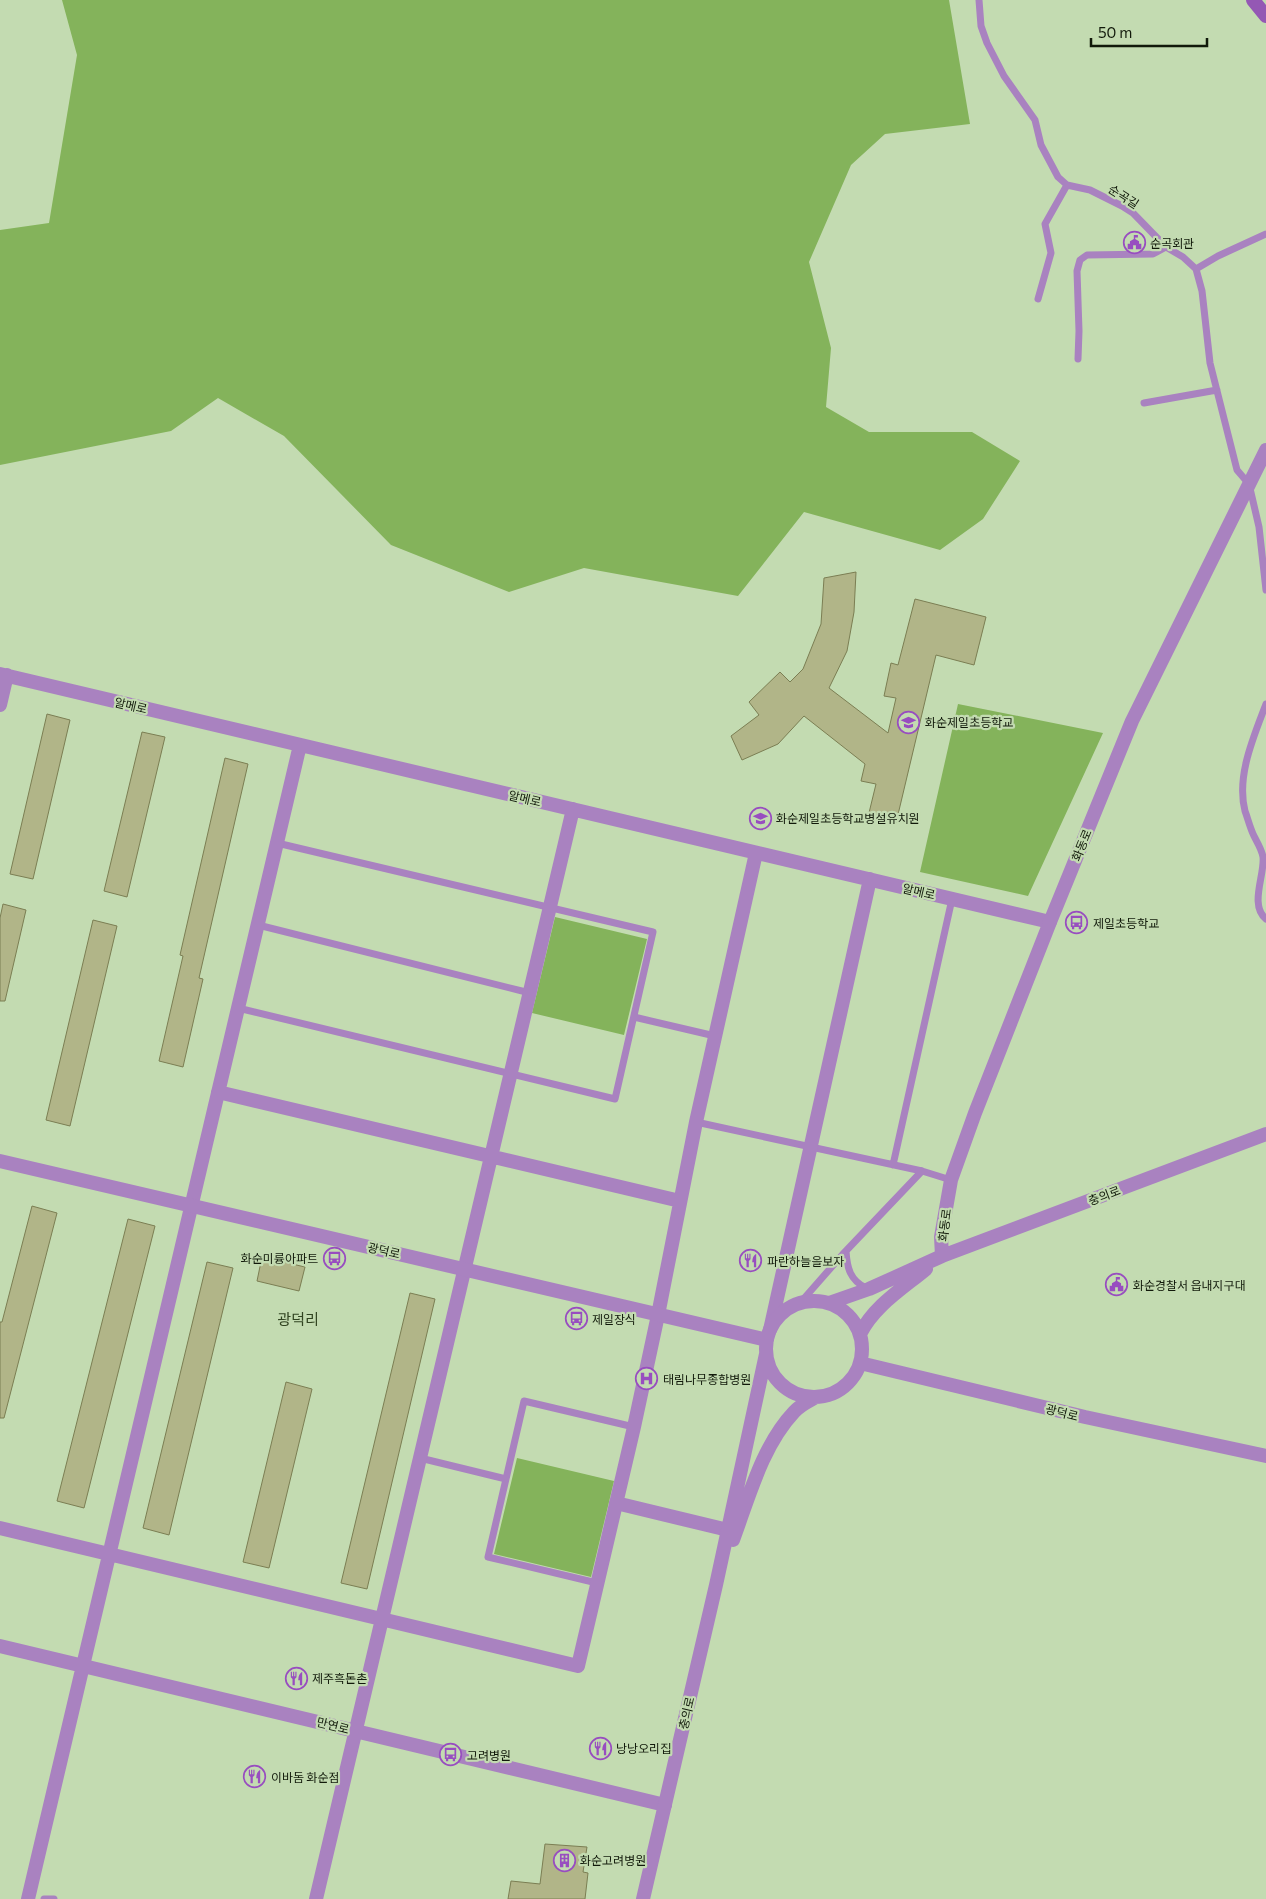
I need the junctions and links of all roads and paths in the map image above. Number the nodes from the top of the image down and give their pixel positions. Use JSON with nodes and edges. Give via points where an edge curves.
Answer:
{"nodes":[{"id":1,"x":979,"y":0,"type":"edge"},
{"id":2,"x":1253,"y":0,"type":"edge"},
{"id":3,"x":1266,"y":16,"type":"edge"},
{"id":4,"x":1067,"y":185,"type":"junction"},
{"id":5,"x":1266,"y":234,"type":"edge"},
{"id":6,"x":1166,"y":247,"type":"junction"},
{"id":7,"x":1196,"y":269,"type":"junction"},
{"id":8,"x":1038,"y":299,"type":"dead end"},
{"id":9,"x":1078,"y":359,"type":"dead end"},
{"id":10,"x":1217,"y":390,"type":"junction"},
{"id":11,"x":1144,"y":403,"type":"dead end"},
{"id":12,"x":1266,"y":450,"type":"edge"},
{"id":13,"x":1249,"y":484,"type":"junction"},
{"id":14,"x":1266,"y":590,"type":"edge"},
{"id":15,"x":4,"y":675,"type":"edge"},
{"id":16,"x":1266,"y":704,"type":"edge"},
{"id":17,"x":0,"y":705,"type":"edge"},
{"id":18,"x":300,"y":745,"type":"junction"},
{"id":19,"x":573,"y":809,"type":"junction"},
{"id":20,"x":277,"y":843,"type":"junction"},
{"id":21,"x":756,"y":853,"type":"junction"},
{"id":22,"x":870,"y":879,"type":"junction"},
{"id":23,"x":952,"y":899,"type":"junction"},
{"id":24,"x":549,"y":908,"type":"junction"},
{"id":25,"x":1266,"y":919,"type":"edge"},
{"id":26,"x":1050,"y":922,"type":"junction"},
{"id":27,"x":258,"y":925,"type":"junction"},
{"id":28,"x":530,"y":993,"type":"junction"},
{"id":29,"x":238,"y":1008,"type":"junction"},
{"id":30,"x":634,"y":1016,"type":"junction"},
{"id":31,"x":715,"y":1036,"type":"junction"},
{"id":32,"x":511,"y":1074,"type":"junction"},
{"id":33,"x":218,"y":1092,"type":"junction"},
{"id":34,"x":696,"y":1122,"type":"junction"},
{"id":35,"x":1266,"y":1134,"type":"edge"},
{"id":36,"x":811,"y":1147,"type":"junction"},
{"id":37,"x":491,"y":1157,"type":"junction"},
{"id":38,"x":0,"y":1160,"type":"edge"},
{"id":39,"x":893,"y":1164,"type":"junction"},
{"id":40,"x":922,"y":1171,"type":"junction"},
{"id":41,"x":952,"y":1180,"type":"junction"},
{"id":42,"x":680,"y":1201,"type":"junction"},
{"id":43,"x":191,"y":1204,"type":"junction"},
{"id":44,"x":845,"y":1252,"type":"junction"},
{"id":45,"x":942,"y":1256,"type":"junction"},
{"id":46,"x":465,"y":1269,"type":"junction"},
{"id":47,"x":869,"y":1289,"type":"junction"},
{"id":48,"x":800,"y":1303,"type":"junction"},
{"id":49,"x":830,"y":1303,"type":"junction"},
{"id":50,"x":658,"y":1315,"type":"junction"},
{"id":51,"x":860,"y":1334,"type":"junction"},
{"id":52,"x":768,"y":1341,"type":"junction"},
{"id":53,"x":860,"y":1363,"type":"junction"},
{"id":54,"x":816,"y":1397,"type":"junction"},
{"id":55,"x":634,"y":1427,"type":"junction"},
{"id":56,"x":1266,"y":1456,"type":"edge"},
{"id":57,"x":420,"y":1458,"type":"junction"},
{"id":58,"x":506,"y":1479,"type":"junction"},
{"id":59,"x":616,"y":1503,"type":"junction"},
{"id":60,"x":0,"y":1528,"type":"edge"},
{"id":61,"x":728,"y":1530,"type":"junction"},
{"id":62,"x":108,"y":1554,"type":"junction"},
{"id":63,"x":597,"y":1583,"type":"junction"},
{"id":64,"x":716,"y":1585,"type":"junction"},
{"id":65,"x":382,"y":1619,"type":"junction"},
{"id":66,"x":0,"y":1646,"type":"edge"},
{"id":67,"x":82,"y":1665,"type":"junction"},
{"id":68,"x":356,"y":1731,"type":"junction"},
{"id":69,"x":665,"y":1806,"type":"junction"},
{"id":70,"x":28,"y":1899,"type":"edge"},
{"id":71,"x":44,"y":1899,"type":"edge"},
{"id":72,"x":54,"y":1899,"type":"edge"},
{"id":73,"x":316,"y":1899,"type":"edge"},
{"id":74,"x":643,"y":1899,"type":"edge"}],
"edges":[{"from":1,"to":4,"type":"lane","via":[[986,42],[1004,76],[1035,120],[1041,145],[1052,168]]},
{"from":2,"to":3,"type":"main road"},
{"from":4,"to":6,"type":"lane","name":"순곡길","via":[[1090,190],[1122,206]]},
{"from":4,"to":8,"type":"lane","via":[[1045,224],[1051,252]]},
{"from":5,"to":7,"type":"lane"},
{"from":6,"to":7,"type":"lane","name":"순곡길"},
{"from":6,"to":9,"type":"lane","via":[[1153,254],[1087,255],[1080,260],[1077,271]]},
{"from":7,"to":10,"type":"lane"},
{"from":10,"to":11,"type":"lane"},
{"from":10,"to":13,"type":"lane","via":[[1237,470]]},
{"from":12,"to":13,"type":"street","name":"화동로"},
{"from":13,"to":14,"type":"lane","via":[[1259,527]]},
{"from":13,"to":26,"type":"street","name":"화동로","via":[[1132,721]]},
{"from":15,"to":17,"type":"street"},
{"from":15,"to":18,"type":"street","name":"알메로"},
{"from":16,"to":25,"type":"lane","via":[[1246,765],[1242,789],[1245,809],[1263,856],[1259,901],[1260,913]]},
{"from":18,"to":19,"type":"street","name":"알메로"},
{"from":18,"to":20,"type":"street"},
{"from":19,"to":21,"type":"street","name":"알메로"},
{"from":19,"to":24,"type":"street"},
{"from":20,"to":24,"type":"lane"},
{"from":20,"to":27,"type":"street"},
{"from":21,"to":22,"type":"street","name":"알메로"},
{"from":21,"to":31,"type":"street"},
{"from":22,"to":23,"type":"street","name":"알메로"},
{"from":22,"to":36,"type":"street","name":"충의로"},
{"from":23,"to":26,"type":"street","name":"알메로"},
{"from":23,"to":39,"type":"lane"},
{"from":24,"to":28,"type":"street"},
{"from":24,"to":30,"type":"lane","via":[[653,932]]},
{"from":26,"to":41,"type":"street","name":"화동로"},
{"from":27,"to":28,"type":"lane"},
{"from":27,"to":29,"type":"street"},
{"from":28,"to":32,"type":"street"},
{"from":29,"to":32,"type":"lane"},
{"from":29,"to":33,"type":"street"},
{"from":30,"to":31,"type":"lane"},
{"from":30,"to":32,"type":"lane","via":[[615,1099]]},
{"from":31,"to":34,"type":"street"},
{"from":32,"to":37,"type":"street"},
{"from":33,"to":37,"type":"street"},
{"from":33,"to":43,"type":"street"},
{"from":34,"to":36,"type":"lane"},
{"from":34,"to":42,"type":"street"},
{"from":35,"to":45,"type":"street","name":"충의로"},
{"from":36,"to":39,"type":"lane"},
{"from":36,"to":52,"type":"street","name":"충의로"},
{"from":37,"to":42,"type":"street"},
{"from":37,"to":46,"type":"street"},
{"from":38,"to":43,"type":"street","name":"광덕로"},
{"from":39,"to":40,"type":"lane"},
{"from":40,"to":41,"type":"lane"},
{"from":40,"to":44,"type":"lane"},
{"from":41,"to":45,"type":"street","name":"화동로","via":[[941,1237]]},
{"from":42,"to":50,"type":"street"},
{"from":43,"to":46,"type":"street","name":"광덕로"},
{"from":43,"to":62,"type":"street"},
{"from":44,"to":47,"type":"lane","via":[[852,1277]]},
{"from":44,"to":48,"type":"lane"},
{"from":45,"to":47,"type":"street","name":"충의로"},
{"from":45,"to":51,"type":"street","name":"충의로","via":[[881,1305],[866,1321]]},
{"from":46,"to":50,"type":"street","name":"광덕로"},
{"from":46,"to":57,"type":"street"},
{"from":47,"to":49,"type":"street","name":"충의로"},
{"from":48,"to":49,"type":"street"},
{"from":48,"to":52,"type":"street","via":[[777,1318]]},
{"from":49,"to":51,"type":"street","via":[[853,1320]]},
{"from":50,"to":52,"type":"street","name":"광덕로"},
{"from":50,"to":55,"type":"street"},
{"from":51,"to":53,"type":"street"},
{"from":52,"to":54,"type":"street","via":[[770,1368],[777,1380],[788,1389]]},
{"from":52,"to":61,"type":"street","name":"충의로"},
{"from":53,"to":54,"type":"street","via":[[843,1387]]},
{"from":53,"to":56,"type":"street","name":"광덕로"},
{"from":54,"to":64,"type":"street","name":"충의로","via":[[795,1410],[767,1454]]},
{"from":55,"to":58,"type":"lane","via":[[524,1401]]},
{"from":55,"to":59,"type":"street"},
{"from":57,"to":58,"type":"lane"},
{"from":57,"to":65,"type":"street"},
{"from":58,"to":63,"type":"lane","via":[[488,1557]]},
{"from":59,"to":61,"type":"street"},
{"from":59,"to":63,"type":"street"},
{"from":60,"to":62,"type":"street"},
{"from":61,"to":64,"type":"street","name":"충의로"},
{"from":62,"to":65,"type":"street"},
{"from":62,"to":67,"type":"street"},
{"from":63,"to":65,"type":"street","via":[[578,1666]]},
{"from":64,"to":69,"type":"street","name":"충의로"},
{"from":65,"to":68,"type":"street"},
{"from":66,"to":67,"type":"street","name":"만연로"},
{"from":67,"to":68,"type":"street","name":"만연로"},
{"from":67,"to":70,"type":"street"},
{"from":68,"to":69,"type":"street","name":"만연로"},
{"from":68,"to":73,"type":"street"},
{"from":69,"to":74,"type":"street","name":"충의로"},
{"from":71,"to":72,"type":"lane"}]}
